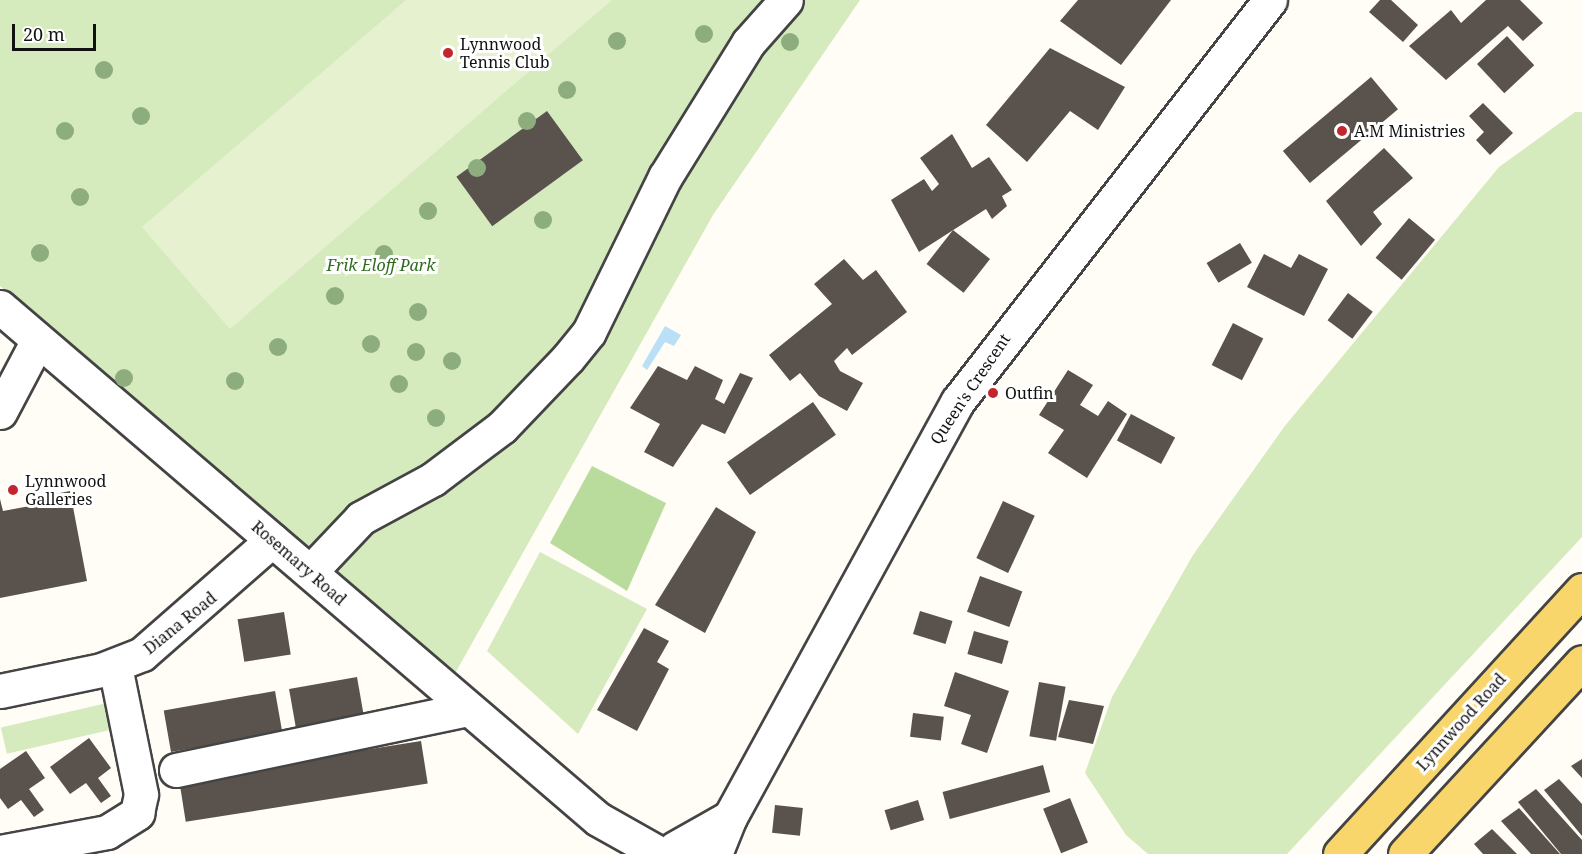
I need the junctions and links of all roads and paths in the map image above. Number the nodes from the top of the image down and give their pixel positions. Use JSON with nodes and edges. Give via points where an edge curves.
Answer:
{"nodes":[{"id":1,"x":786,"y":0,"type":"edge"},
{"id":2,"x":1269,"y":0,"type":"edge"},
{"id":3,"x":0,"y":307,"type":"edge"},
{"id":4,"x":38,"y":340,"type":"junction"},
{"id":5,"x":0,"y":412,"type":"edge"},
{"id":6,"x":273,"y":540,"type":"junction"},
{"id":7,"x":310,"y":572,"type":"junction"},
{"id":8,"x":1582,"y":590,"type":"edge"},
{"id":9,"x":1582,"y":662,"type":"edge"},
{"id":10,"x":115,"y":666,"type":"junction"},
{"id":11,"x":0,"y":691,"type":"edge"},
{"id":12,"x":469,"y":709,"type":"junction"},
{"id":13,"x":176,"y":770,"type":"dead end"},
{"id":14,"x":730,"y":817,"type":"junction"},
{"id":15,"x":598,"y":819,"type":"junction"},
{"id":16,"x":0,"y":852,"type":"edge"},
{"id":17,"x":667,"y":852,"type":"edge"},
{"id":18,"x":620,"y":854,"type":"edge"},
{"id":19,"x":715,"y":854,"type":"edge"},
{"id":20,"x":1340,"y":854,"type":"edge"},
{"id":21,"x":1405,"y":854,"type":"edge"}],
"edges":[{"from":1,"to":7,"type":"street","via":[[748,43],[665,177],[588,332],[568,358],[502,427],[433,479],[361,519]]},
{"from":2,"to":14,"type":"street","name":"Queen's Crescent","via":[[958,401]]},
{"from":3,"to":4,"type":"street","name":"Rosemary Road"},
{"from":4,"to":5,"type":"street"},
{"from":4,"to":6,"type":"street","name":"Rosemary Road"},
{"from":6,"to":7,"type":"street","name":"Rosemary Road"},
{"from":6,"to":10,"type":"street","name":"Diana Road","via":[[155,645]]},
{"from":7,"to":12,"type":"street","name":"Rosemary Road"},
{"from":8,"to":20,"type":"main road","name":"Lynnwood Road"},
{"from":9,"to":21,"type":"main road"},
{"from":10,"to":11,"type":"street","name":"Diana Road"},
{"from":10,"to":16,"type":"street","via":[[141,794],[137,813],[107,832]]},
{"from":12,"to":13,"type":"street"},
{"from":12,"to":15,"type":"street","name":"Rosemary Road"},
{"from":14,"to":17,"type":"street"},
{"from":14,"to":19,"type":"street","name":"Queen's Crescent"},
{"from":15,"to":17,"type":"street","name":"Rosemary Road"},
{"from":15,"to":18,"type":"street","name":"Rosemary Road"}]}
